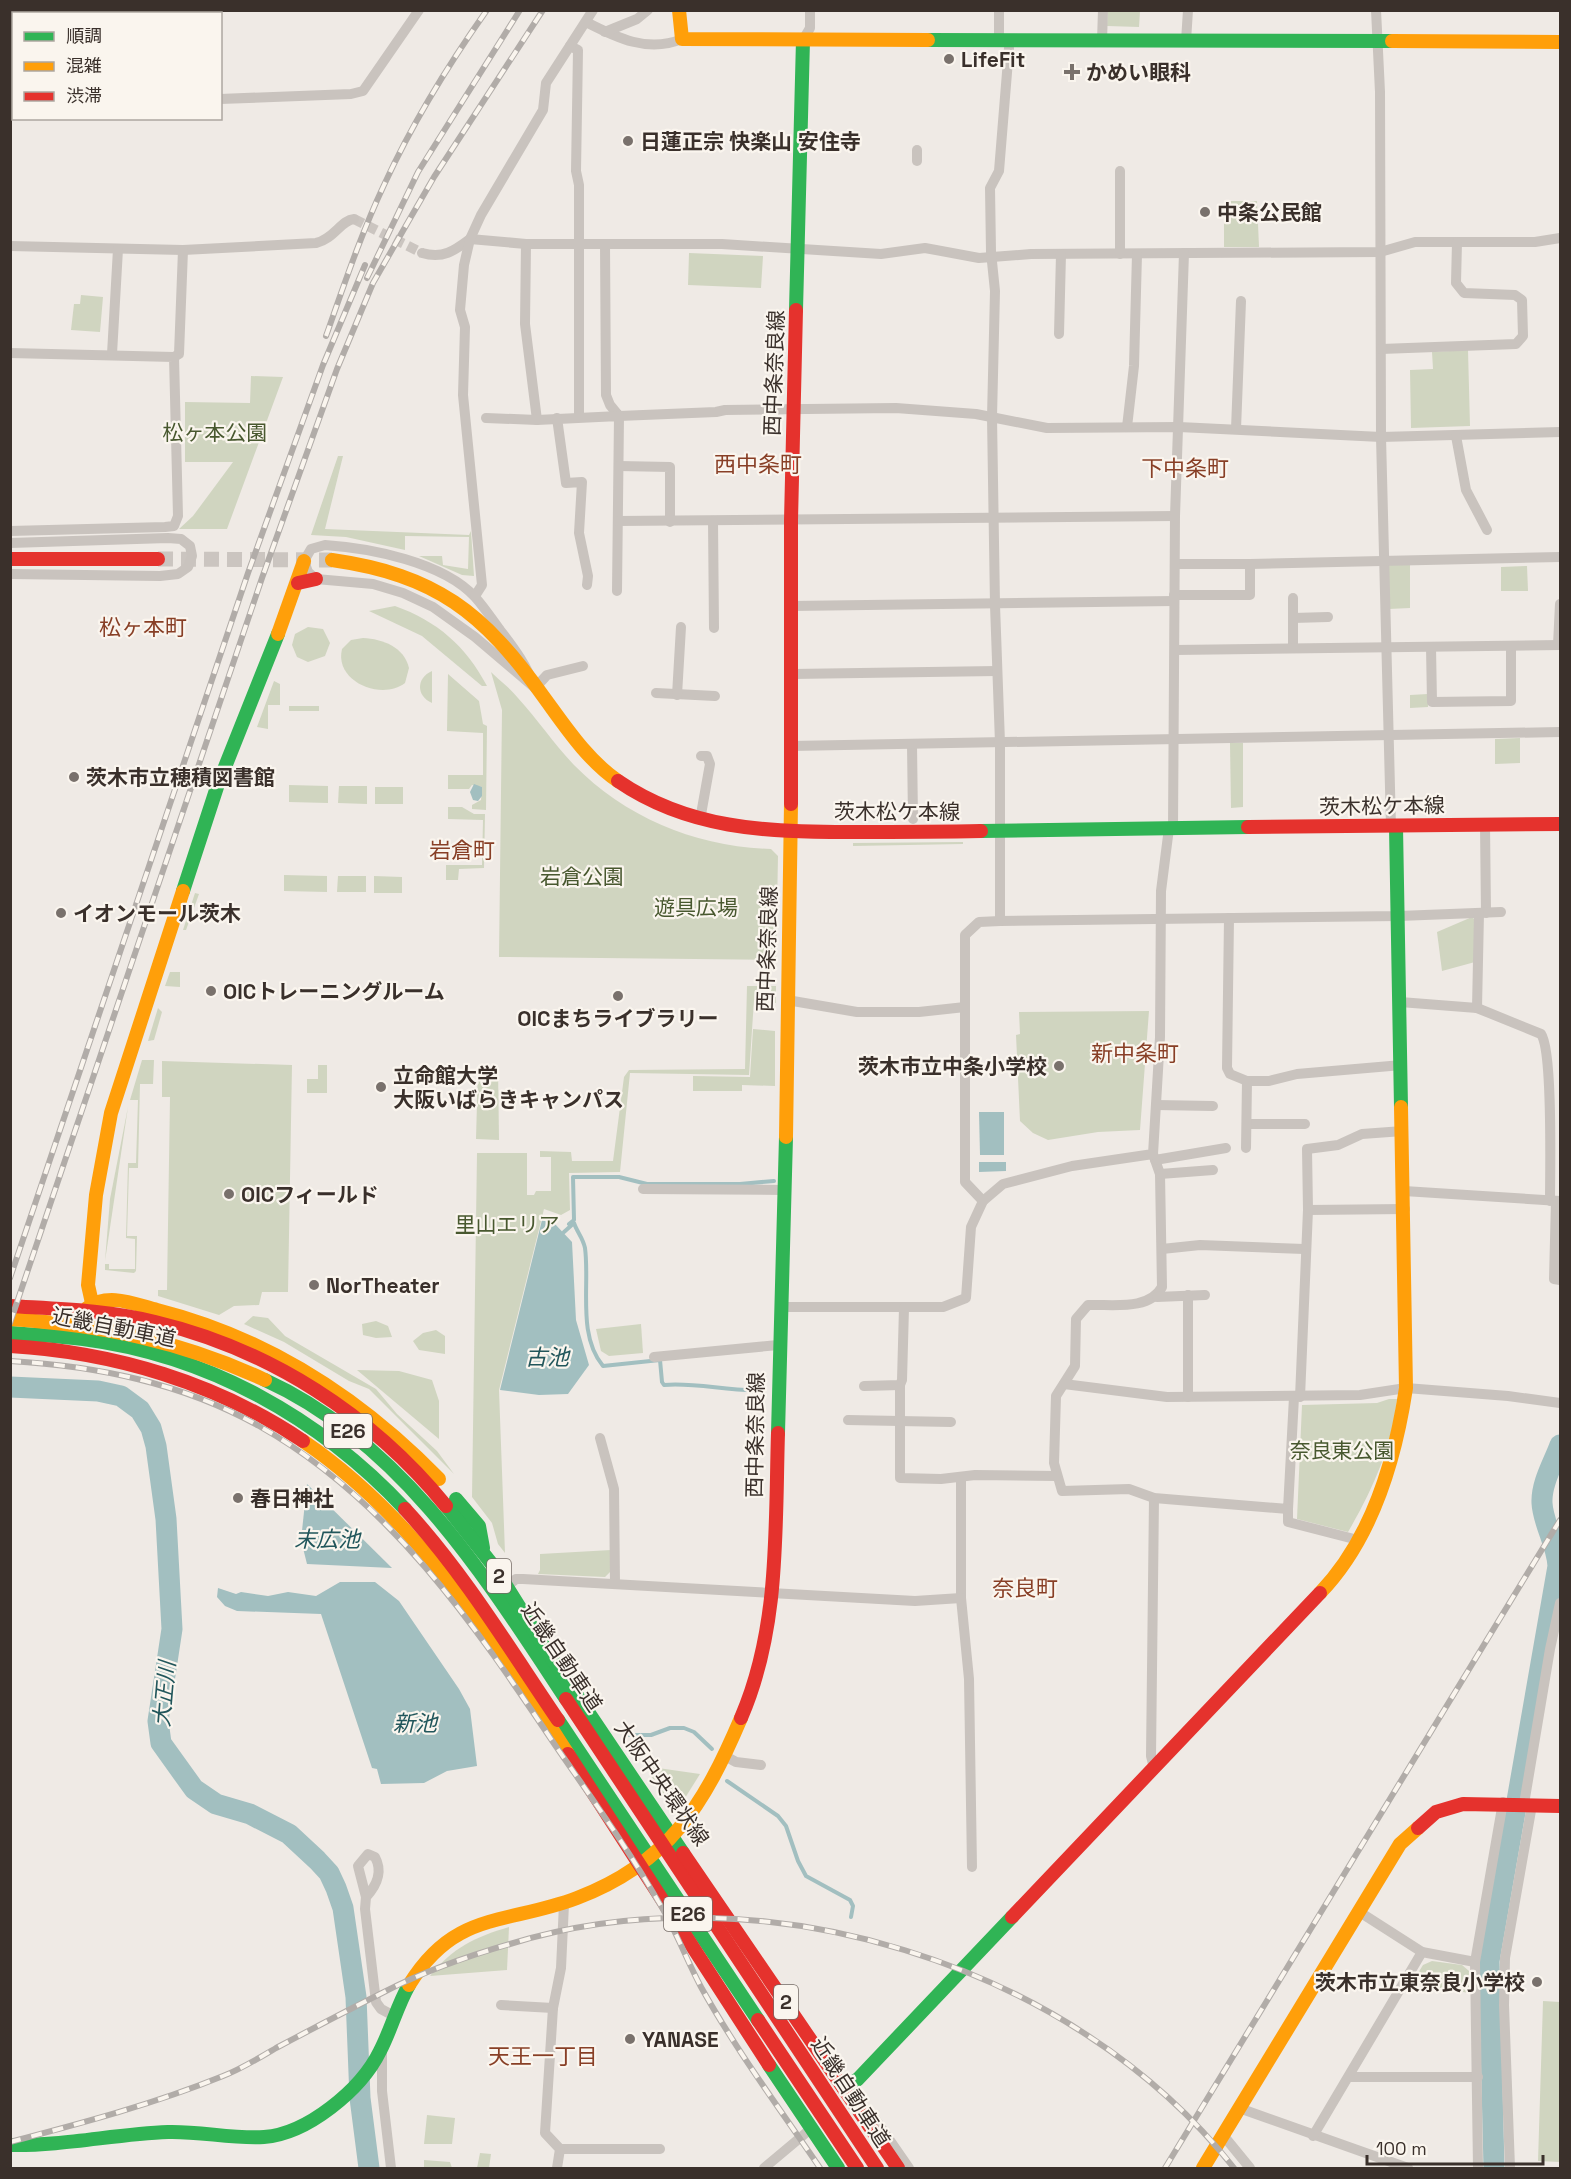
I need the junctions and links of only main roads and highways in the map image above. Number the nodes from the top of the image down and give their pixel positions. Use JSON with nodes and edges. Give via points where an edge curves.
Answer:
{"nodes":[{"id":1,"x":679,"y":10,"type":"edge"},
{"id":2,"x":803,"y":40,"type":"junction"},
{"id":3,"x":1560,"y":42,"type":"edge"},
{"id":4,"x":10,"y":559,"type":"edge"},
{"id":5,"x":158,"y":559,"type":"tunnel mouth"},
{"id":6,"x":333,"y":560,"type":"tunnel mouth"},
{"id":7,"x":304,"y":561,"type":"road end"},
{"id":8,"x":316,"y":579,"type":"road end"},
{"id":9,"x":298,"y":583,"type":"junction"},
{"id":10,"x":1560,"y":824,"type":"edge"},
{"id":11,"x":1393,"y":827,"type":"junction"},
{"id":12,"x":791,"y":830,"type":"junction"},
{"id":13,"x":92,"y":1303,"type":"junction"},
{"id":14,"x":10,"y":1306,"type":"edge"},
{"id":15,"x":10,"y":1319,"type":"edge"},
{"id":16,"x":10,"y":1332,"type":"edge"},
{"id":17,"x":10,"y":1346,"type":"edge"},
{"id":18,"x":414,"y":1539,"type":"junction"},
{"id":19,"x":483,"y":1551,"type":"junction"},
{"id":20,"x":1560,"y":1806,"type":"edge"},
{"id":21,"x":673,"y":1836,"type":"junction"},
{"id":22,"x":640,"y":1865,"type":"junction"},
{"id":23,"x":844,"y":2089,"type":"junction"},
{"id":24,"x":10,"y":2145,"type":"edge"},
{"id":25,"x":1210,"y":2165,"type":"edge"},
{"id":26,"x":838,"y":2169,"type":"edge"},
{"id":27,"x":856,"y":2169,"type":"edge"},
{"id":28,"x":877,"y":2169,"type":"edge"},
{"id":29,"x":898,"y":2169,"type":"edge"}],
"edges":[{"from":1,"to":2,"type":"main road","via":[[682,39]]},
{"from":2,"to":3,"type":"main road","via":[[1004,44]]},
{"from":2,"to":12,"type":"main road","name":"西中条奈良線","via":[[791,520]]},
{"from":4,"to":5,"type":"main road"},
{"from":6,"to":12,"type":"main road","name":"茨木松ケ本線","via":[[391,571],[454,600],[496,636],[581,748],[611,776],[656,804],[734,828]]},
{"from":7,"to":9,"type":"main road"},
{"from":8,"to":9,"type":"main road"},
{"from":9,"to":13,"type":"main road","via":[[217,787],[111,1113],[96,1195],[88,1286]]},
{"from":10,"to":11,"type":"main road","name":"茨木松ケ本線"},
{"from":11,"to":12,"type":"main road","name":"茨木松ケ本線","via":[[1000,832]]},
{"from":11,"to":23,"type":"main road","via":[[1399,916],[1406,1388],[1401,1430],[1387,1480],[1337,1575],[858,2079]]},
{"from":12,"to":21,"type":"main road","name":"西中条奈良線","via":[[772,1591],[760,1661],[747,1706],[725,1756]]},
{"from":13,"to":18,"type":"main road","via":[[84,1310],[77,1329],[82,1356],[195,1392],[254,1420],[302,1450]]},
{"from":13,"to":19,"type":"main road","via":[[113,1299],[185,1316],[266,1348],[326,1381],[373,1415],[430,1470],[479,1526]]},
{"from":14,"to":19,"type":"main road","name":"大阪中央環状線","number":"2","via":[[81,1308],[148,1318],[219,1340],[273,1365],[308,1384],[379,1435],[428,1483]]},
{"from":15,"to":28,"type":"main road","name":"近畿自動車道","number":"E26","via":[[63,1321],[143,1334],[184,1344],[254,1372],[329,1417],[408,1484],[460,1546],[519,1628]]},
{"from":16,"to":27,"type":"main road","name":"近畿自動車道","number":"E26","via":[[138,1349],[212,1372],[313,1425],[394,1494],[472,1592]]},
{"from":17,"to":18,"type":"main road","number":"2","via":[[142,1367],[228,1395],[302,1437],[334,1461],[362,1484]]},
{"from":18,"to":22,"type":"main road","number":"2","via":[[481,1623]]},
{"from":19,"to":21,"type":"main road","name":"大阪中央環状線","number":"2"},
{"from":20,"to":25,"type":"main road","via":[[1463,1803],[1436,1812],[1400,1844],[1223,2135]]},
{"from":21,"to":22,"type":"main road","name":"西中条奈良線"},
{"from":21,"to":23,"type":"main road","name":"大阪中央環状線","number":"2"},
{"from":22,"to":24,"type":"main road","name":"西中条奈良線","via":[[602,1888],[564,1904],[484,1923],[450,1939],[424,1962],[407,1986],[379,2053],[306,2127],[278,2135],[249,2137],[167,2132]]},
{"from":22,"to":26,"type":"main road","number":"2"},
{"from":23,"to":29,"type":"main road","name":"大阪中央環状線","number":"2"}]}
